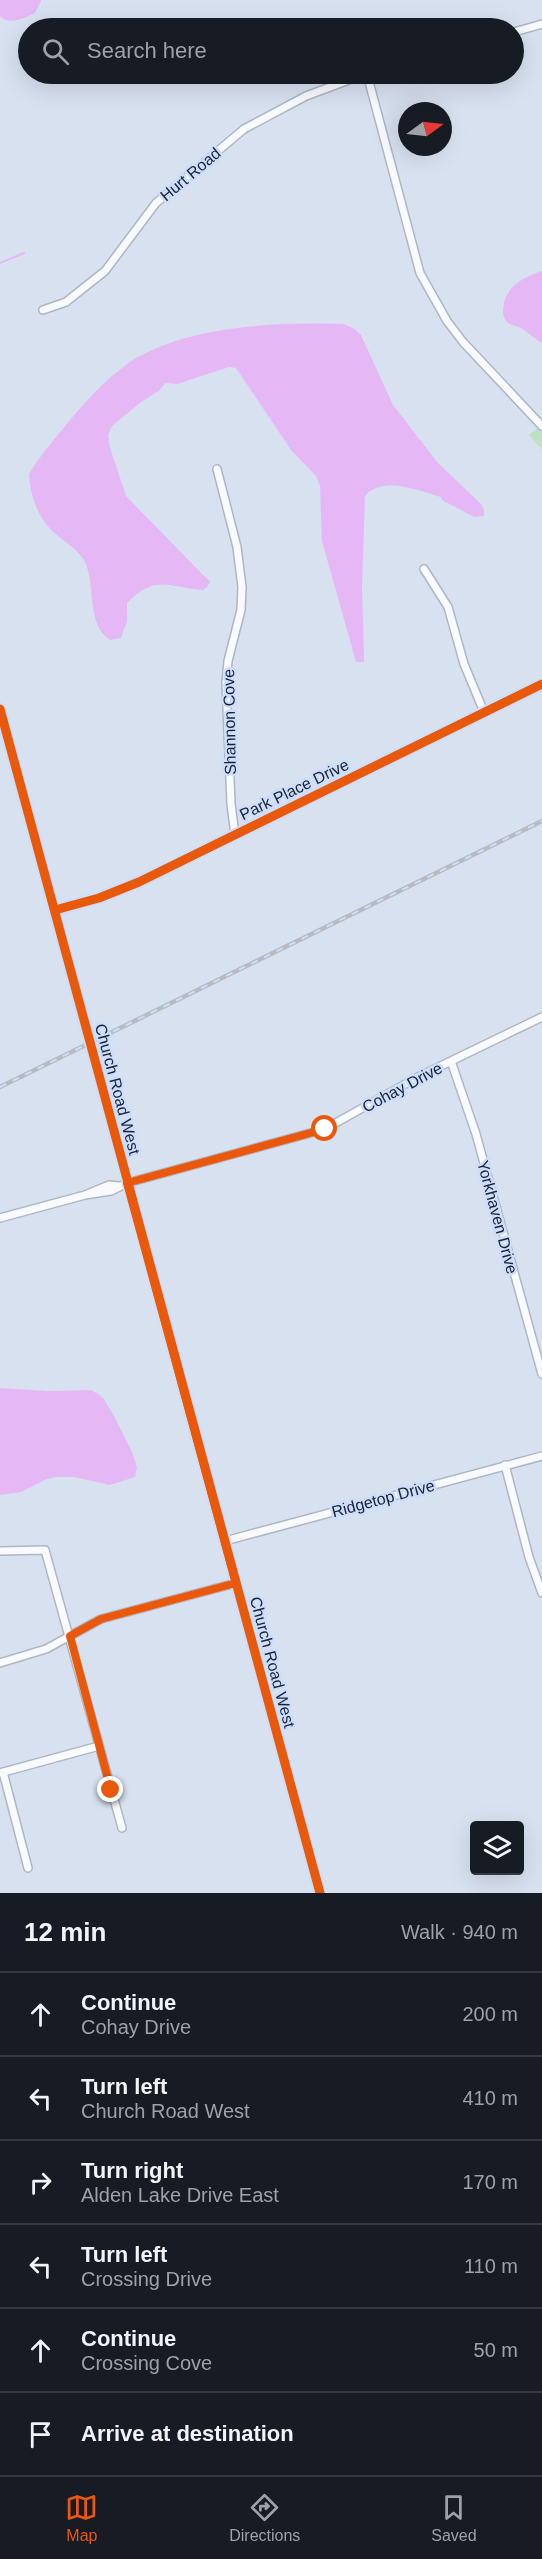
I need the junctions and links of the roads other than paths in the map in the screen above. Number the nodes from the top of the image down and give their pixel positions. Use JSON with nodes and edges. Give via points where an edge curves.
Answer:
{"nodes":[{"id":1,"x":542,"y":24,"type":"edge"},
{"id":2,"x":524,"y":29,"type":"edge"},
{"id":3,"x":339,"y":84,"type":"edge"},
{"id":4,"x":369,"y":84,"type":"edge"},
{"id":5,"x":43,"y":310,"type":"dead end"},
{"id":6,"x":542,"y":426,"type":"edge"},
{"id":7,"x":217,"y":469,"type":"dead end"},
{"id":8,"x":424,"y":569,"type":"dead end"},
{"id":9,"x":542,"y":684,"type":"edge"},
{"id":10,"x":0,"y":709,"type":"edge"},
{"id":11,"x":484,"y":712,"type":"junction"},
{"id":12,"x":235,"y":835,"type":"junction"},
{"id":13,"x":55,"y":910,"type":"junction"},
{"id":14,"x":542,"y":1017,"type":"edge"},
{"id":15,"x":451,"y":1061,"type":"junction"},
{"id":16,"x":127,"y":1183,"type":"junction"},
{"id":17,"x":0,"y":1218,"type":"edge"},
{"id":18,"x":542,"y":1374,"type":"edge"},
{"id":19,"x":542,"y":1456,"type":"edge"},
{"id":20,"x":505,"y":1465,"type":"junction"},
{"id":21,"x":225,"y":1541,"type":"junction"},
{"id":22,"x":0,"y":1551,"type":"edge"},
{"id":23,"x":236,"y":1583,"type":"junction"},
{"id":24,"x":542,"y":1593,"type":"edge"},
{"id":25,"x":70,"y":1636,"type":"junction"},
{"id":26,"x":0,"y":1663,"type":"edge"},
{"id":27,"x":99,"y":1746,"type":"junction"},
{"id":28,"x":2,"y":1773,"type":"edge"},
{"id":29,"x":122,"y":1828,"type":"dead end"},
{"id":30,"x":28,"y":1868,"type":"dead end"},
{"id":31,"x":320,"y":1893,"type":"edge"}],
"edges":[{"from":1,"to":2,"type":"street"},
{"from":3,"to":5,"type":"street","name":"Hurt Road","via":[[306,96],[244,129],[156,203],[105,271],[66,302]]},
{"from":4,"to":6,"type":"street","via":[[420,273],[463,342]]},
{"from":7,"to":12,"type":"street","name":"Shannon Cove","via":[[237,547],[242,587],[242,610],[226,683]]},
{"from":8,"to":11,"type":"street","via":[[448,608],[464,664]]},
{"from":9,"to":11,"type":"street","name":"Park Place Drive"},
{"from":10,"to":13,"type":"street","name":"Church Road West"},
{"from":11,"to":12,"type":"street","name":"Park Place Drive"},
{"from":12,"to":13,"type":"street","name":"Park Place Drive","via":[[127,887]]},
{"from":13,"to":16,"type":"street","name":"Church Road West"},
{"from":14,"to":15,"type":"street","name":"Cohay Drive"},
{"from":15,"to":16,"type":"street","name":"Cohay Drive","via":[[316,1132]]},
{"from":15,"to":18,"type":"street","name":"Yorkhaven Drive","via":[[479,1146]]},
{"from":16,"to":17,"type":"street","name":"Cohay Drive","via":[[111,1191]]},
{"from":16,"to":21,"type":"street","name":"Church Road West"},
{"from":19,"to":20,"type":"street","name":"Ridgetop Drive"},
{"from":20,"to":21,"type":"street","name":"Ridgetop Drive"},
{"from":20,"to":24,"type":"street"},
{"from":21,"to":23,"type":"street","name":"Church Road West"},
{"from":22,"to":25,"type":"street","via":[[45,1550]]},
{"from":23,"to":25,"type":"street","via":[[101,1619]]},
{"from":23,"to":31,"type":"street","name":"Church Road West"},
{"from":25,"to":26,"type":"street","via":[[39,1652]]},
{"from":25,"to":27,"type":"street"},
{"from":27,"to":28,"type":"street"},
{"from":27,"to":29,"type":"street"},
{"from":28,"to":30,"type":"street"}]}
